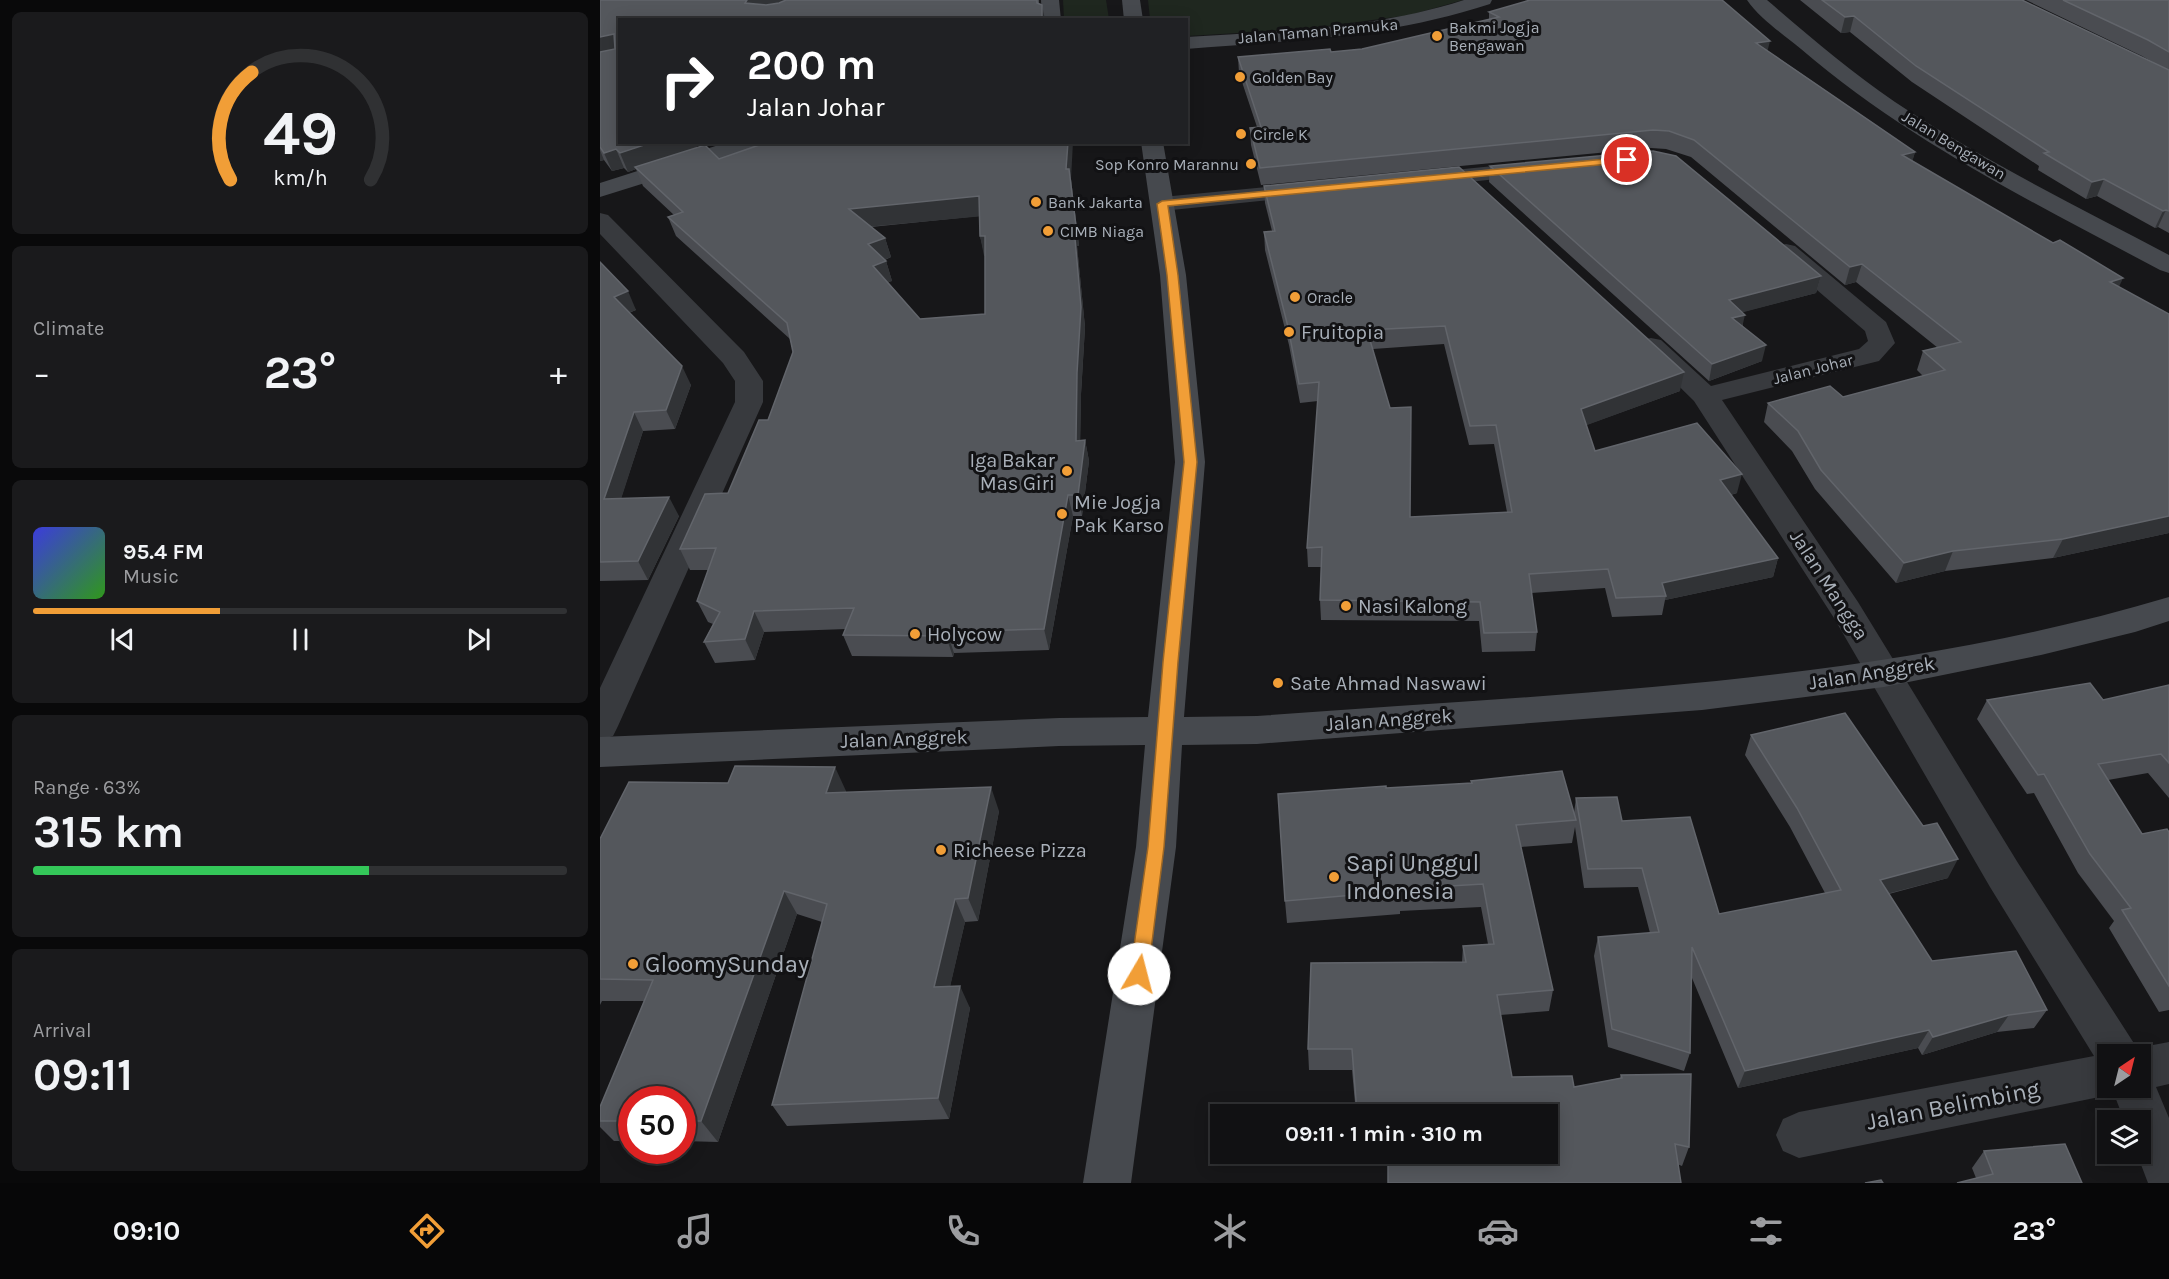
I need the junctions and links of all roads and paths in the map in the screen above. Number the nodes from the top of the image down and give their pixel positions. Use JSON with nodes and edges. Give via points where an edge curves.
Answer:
{"nodes":[{"id":1,"x":1050,"y":0,"type":"edge"},
{"id":2,"x":1131,"y":0,"type":"edge"},
{"id":3,"x":1483,"y":0,"type":"edge"},
{"id":4,"x":1756,"y":0,"type":"edge"},
{"id":5,"x":1052,"y":18,"type":"edge"},
{"id":6,"x":1134,"y":18,"type":"edge"},
{"id":7,"x":1188,"y":43,"type":"edge"},
{"id":8,"x":746,"y":144,"type":"edge"},
{"id":9,"x":1152,"y":144,"type":"edge"},
{"id":10,"x":1556,"y":167,"type":"edge"},
{"id":11,"x":1467,"y":176,"type":"junction"},
{"id":12,"x":1397,"y":182,"type":"edge"},
{"id":13,"x":1327,"y":189,"type":"edge"},
{"id":14,"x":600,"y":190,"type":"edge"},
{"id":15,"x":1493,"y":200,"type":"edge"},
{"id":16,"x":1162,"y":204,"type":"junction"},
{"id":17,"x":600,"y":220,"type":"edge"},
{"id":18,"x":1771,"y":239,"type":"edge"},
{"id":19,"x":2169,"y":265,"type":"edge"},
{"id":20,"x":1634,"y":331,"type":"edge"},
{"id":21,"x":1704,"y":396,"type":"junction"},
{"id":22,"x":2169,"y":609,"type":"edge"},
{"id":23,"x":1884,"y":674,"type":"junction"},
{"id":24,"x":600,"y":726,"type":"edge"},
{"id":25,"x":1165,"y":732,"type":"junction"},
{"id":26,"x":600,"y":752,"type":"edge"},
{"id":27,"x":2111,"y":1044,"type":"edge"},
{"id":28,"x":2169,"y":1063,"type":"edge"},
{"id":29,"x":2151,"y":1066,"type":"edge"},
{"id":30,"x":2097,"y":1077,"type":"edge"},
{"id":31,"x":2138,"y":1098,"type":"edge"},
{"id":32,"x":1798,"y":1135,"type":"dead end"},
{"id":33,"x":2169,"y":1176,"type":"edge"},
{"id":34,"x":1107,"y":1183,"type":"edge"}],
"edges":[{"from":1,"to":5,"type":"street"},
{"from":2,"to":6,"type":"street"},
{"from":3,"to":7,"type":"street","name":"Jalan Taman Pramuka","via":[[1404,24]]},
{"from":4,"to":19,"type":"street","name":"Jalan Bengawan","via":[[1851,80],[1921,127]]},
{"from":8,"to":14,"type":"street"},
{"from":9,"to":16,"type":"street"},
{"from":10,"to":11,"type":"street"},
{"from":11,"to":12,"type":"street"},
{"from":11,"to":15,"type":"street"},
{"from":13,"to":16,"type":"street"},
{"from":16,"to":25,"type":"street","via":[[1173,275],[1190,462]]},
{"from":17,"to":24,"type":"street","via":[[734,358],[749,381],[749,402]]},
{"from":18,"to":21,"type":"street","name":"Jalan Johar","via":[[1877,328],[1882,343],[1869,355]]},
{"from":20,"to":21,"type":"street","name":"Jalan Mangga"},
{"from":21,"to":23,"type":"street","name":"Jalan Mangga"},
{"from":22,"to":23,"type":"street","name":"Jalan Anggrek","via":[[2052,640]]},
{"from":23,"to":25,"type":"street","name":"Jalan Anggrek","via":[[1702,696],[1257,730]]},
{"from":23,"to":27,"type":"street","name":"Jalan Mangga"},
{"from":25,"to":26,"type":"street","name":"Jalan Anggrek","via":[[1059,732]]},
{"from":25,"to":34,"type":"street","via":[[1156,847]]},
{"from":28,"to":29,"type":"street"},
{"from":30,"to":32,"type":"street","name":"Jalan Belimbing"},
{"from":31,"to":33,"type":"street"}]}
